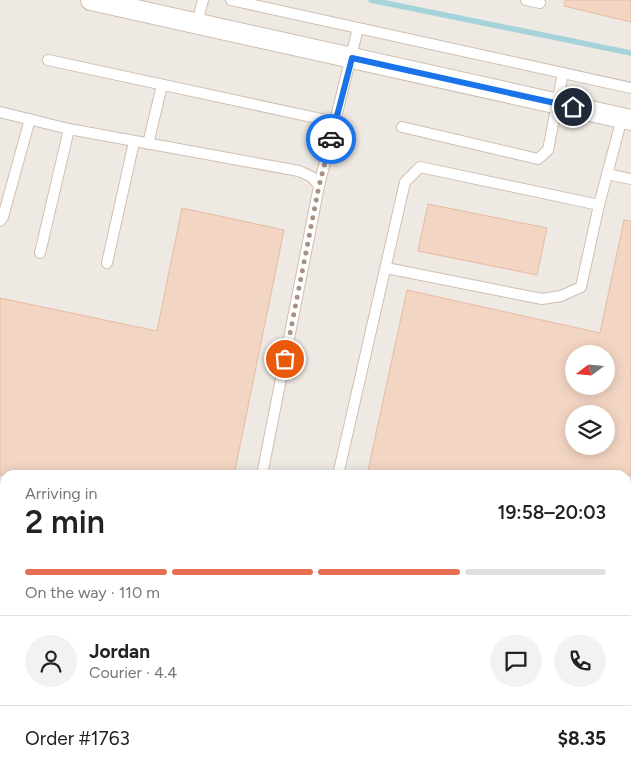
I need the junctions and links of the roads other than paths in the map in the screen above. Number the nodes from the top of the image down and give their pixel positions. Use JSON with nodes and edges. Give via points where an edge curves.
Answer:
{"nodes":[{"id":1,"x":91,"y":0,"type":"edge"},
{"id":2,"x":117,"y":0,"type":"edge"},
{"id":3,"x":203,"y":0,"type":"edge"},
{"id":4,"x":231,"y":0,"type":"edge"},
{"id":5,"x":526,"y":0,"type":"edge"},
{"id":6,"x":540,"y":3,"type":"dead end"},
{"id":7,"x":146,"y":12,"type":"junction"},
{"id":8,"x":197,"y":23,"type":"junction"},
{"id":9,"x":358,"y":28,"type":"junction"},
{"id":10,"x":352,"y":58,"type":"junction"},
{"id":11,"x":48,"y":60,"type":"dead end"},
{"id":12,"x":563,"y":73,"type":"junction"},
{"id":13,"x":162,"y":85,"type":"junction"},
{"id":14,"x":631,"y":88,"type":"edge"},
{"id":15,"x":557,"y":104,"type":"junction"},
{"id":16,"x":0,"y":112,"type":"edge"},
{"id":17,"x":30,"y":118,"type":"junction"},
{"id":18,"x":626,"y":119,"type":"edge"},
{"id":19,"x":336,"y":122,"type":"junction"},
{"id":20,"x":402,"y":128,"type":"dead end"},
{"id":21,"x":70,"y":129,"type":"junction"},
{"id":22,"x":134,"y":142,"type":"junction"},
{"id":23,"x":148,"y":144,"type":"junction"},
{"id":24,"x":607,"y":174,"type":"junction"},
{"id":25,"x":631,"y":179,"type":"edge"},
{"id":26,"x":319,"y":186,"type":"junction"},
{"id":27,"x":599,"y":205,"type":"junction"},
{"id":28,"x":0,"y":220,"type":"edge"},
{"id":29,"x":40,"y":253,"type":"dead end"},
{"id":30,"x":106,"y":263,"type":"dead end"},
{"id":31,"x":386,"y":268,"type":"junction"},
{"id":32,"x":263,"y":470,"type":"edge"},
{"id":33,"x":339,"y":470,"type":"edge"}],
"edges":[{"from":1,"to":7,"type":"street"},
{"from":2,"to":7,"type":"street"},
{"from":3,"to":8,"type":"lane"},
{"from":4,"to":9,"type":"lane"},
{"from":5,"to":6,"type":"lane"},
{"from":7,"to":8,"type":"street"},
{"from":8,"to":10,"type":"street"},
{"from":9,"to":10,"type":"lane"},
{"from":9,"to":12,"type":"lane"},
{"from":10,"to":15,"type":"street"},
{"from":10,"to":19,"type":"lane"},
{"from":11,"to":13,"type":"lane"},
{"from":12,"to":14,"type":"lane"},
{"from":12,"to":15,"type":"lane"},
{"from":13,"to":19,"type":"lane"},
{"from":13,"to":23,"type":"lane"},
{"from":15,"to":18,"type":"street"},
{"from":15,"to":20,"type":"lane","via":[[548,150],[538,158]]},
{"from":16,"to":17,"type":"lane"},
{"from":17,"to":21,"type":"lane"},
{"from":17,"to":28,"type":"lane"},
{"from":18,"to":24,"type":"lane"},
{"from":19,"to":26,"type":"lane"},
{"from":21,"to":22,"type":"lane"},
{"from":21,"to":29,"type":"lane"},
{"from":22,"to":23,"type":"lane"},
{"from":22,"to":30,"type":"lane"},
{"from":23,"to":26,"type":"lane","via":[[299,171],[312,177]]},
{"from":24,"to":25,"type":"lane"},
{"from":24,"to":27,"type":"lane"},
{"from":26,"to":32,"type":"lane"},
{"from":27,"to":31,"type":"lane","via":[[581,287],[561,296],[542,300]]},
{"from":27,"to":31,"type":"lane","via":[[420,167],[405,182]]},
{"from":31,"to":33,"type":"lane"}]}
